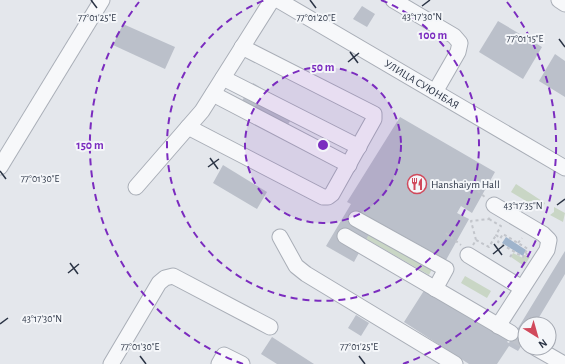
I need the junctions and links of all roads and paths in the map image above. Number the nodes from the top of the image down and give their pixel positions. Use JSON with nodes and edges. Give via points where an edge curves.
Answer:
{"nodes":[{"id":1,"x":102,"y":0,"type":"edge"},
{"id":2,"x":272,"y":0,"type":"edge"},
{"id":3,"x":278,"y":0,"type":"edge"},
{"id":4,"x":393,"y":0,"type":"edge"},
{"id":5,"x":558,"y":0,"type":"edge"},
{"id":6,"x":296,"y":4,"type":"edge"},
{"id":7,"x":565,"y":4,"type":"edge"},
{"id":8,"x":242,"y":48,"type":"junction"},
{"id":9,"x":222,"y":78,"type":"junction"},
{"id":10,"x":435,"y":92,"type":"junction"},
{"id":11,"x":213,"y":94,"type":"junction"},
{"id":12,"x":188,"y":127,"type":"junction"},
{"id":13,"x":358,"y":147,"type":"junction"},
{"id":14,"x":349,"y":165,"type":"junction"},
{"id":15,"x":0,"y":167,"type":"edge"},
{"id":16,"x":565,"y":168,"type":"edge"},
{"id":17,"x":136,"y":187,"type":"dead end"},
{"id":18,"x":492,"y":212,"type":"junction"},
{"id":19,"x":356,"y":219,"type":"dead end"},
{"id":20,"x":446,"y":233,"type":"dead end"},
{"id":21,"x":496,"y":234,"type":"junction"},
{"id":22,"x":345,"y":236,"type":"dead end"},
{"id":23,"x":280,"y":237,"type":"dead end"},
{"id":24,"x":500,"y":238,"type":"junction"},
{"id":25,"x":522,"y":238,"type":"dead end"},
{"id":26,"x":476,"y":240,"type":"junction"},
{"id":27,"x":518,"y":243,"type":"junction"},
{"id":28,"x":514,"y":251,"type":"junction"},
{"id":29,"x":526,"y":253,"type":"junction"},
{"id":30,"x":468,"y":255,"type":"junction"},
{"id":31,"x":510,"y":257,"type":"dead end"},
{"id":32,"x":539,"y":262,"type":"junction"},
{"id":33,"x":522,"y":288,"type":"junction"},
{"id":34,"x":435,"y":289,"type":"junction"},
{"id":35,"x":498,"y":326,"type":"junction"},
{"id":36,"x":270,"y":327,"type":"dead end"},
{"id":37,"x":511,"y":334,"type":"tunnel mouth"},
{"id":38,"x":550,"y":356,"type":"edge"},
{"id":39,"x":111,"y":364,"type":"edge"},
{"id":40,"x":219,"y":364,"type":"edge"},
{"id":41,"x":242,"y":364,"type":"edge"},
{"id":42,"x":455,"y":364,"type":"edge"},
{"id":43,"x":564,"y":364,"type":"edge"}],
"edges":[{"from":1,"to":15,"type":"street"},
{"from":2,"to":8,"type":"street"},
{"from":3,"to":6,"type":"street","name":"УЛИЦА СУЮНБАЯ"},
{"from":4,"to":10,"type":"street","via":[[454,36],[460,43],[458,52]]},
{"from":5,"to":7,"type":"street"},
{"from":6,"to":10,"type":"street","name":"УЛИЦА СУЮНБАЯ"},
{"from":8,"to":9,"type":"street"},
{"from":8,"to":13,"type":"street","via":[[374,114],[374,119]]},
{"from":9,"to":11,"type":"street"},
{"from":9,"to":13,"type":"street"},
{"from":10,"to":16,"type":"street","name":"УЛИЦА СУЮНБАЯ"},
{"from":11,"to":12,"type":"street"},
{"from":11,"to":14,"type":"street"},
{"from":12,"to":14,"type":"street","via":[[323,197],[328,198],[332,194]]},
{"from":12,"to":17,"type":"street"},
{"from":13,"to":14,"type":"street"},
{"from":18,"to":21,"type":"path","via":[[501,226]]},
{"from":18,"to":26,"type":"path","via":[[471,221]]},
{"from":18,"to":32,"type":"street","via":[[543,234],[549,240],[547,250]]},
{"from":19,"to":34,"type":"street","via":[[446,269]]},
{"from":20,"to":30,"type":"path","via":[[466,248]]},
{"from":21,"to":24,"type":"path"},
{"from":21,"to":26,"type":"path","via":[[489,246]]},
{"from":22,"to":34,"type":"street"},
{"from":23,"to":42,"type":"street","via":[[296,266],[306,274]]},
{"from":24,"to":27,"type":"path","via":[[503,234]]},
{"from":24,"to":28,"type":"path","via":[[498,242]]},
{"from":25,"to":27,"type":"path"},
{"from":26,"to":30,"type":"path"},
{"from":27,"to":29,"type":"path","via":[[528,249]]},
{"from":28,"to":29,"type":"path","via":[[523,257]]},
{"from":28,"to":31,"type":"path"},
{"from":29,"to":32,"type":"path"},
{"from":30,"to":33,"type":"street"},
{"from":32,"to":33,"type":"street"},
{"from":33,"to":35,"type":"street"},
{"from":34,"to":35,"type":"street"},
{"from":35,"to":37,"type":"street"},
{"from":36,"to":39,"type":"street","via":[[173,276],[164,278]]},
{"from":38,"to":43,"type":"street"},
{"from":40,"to":41,"type":"street","via":[[224,355]]}]}
